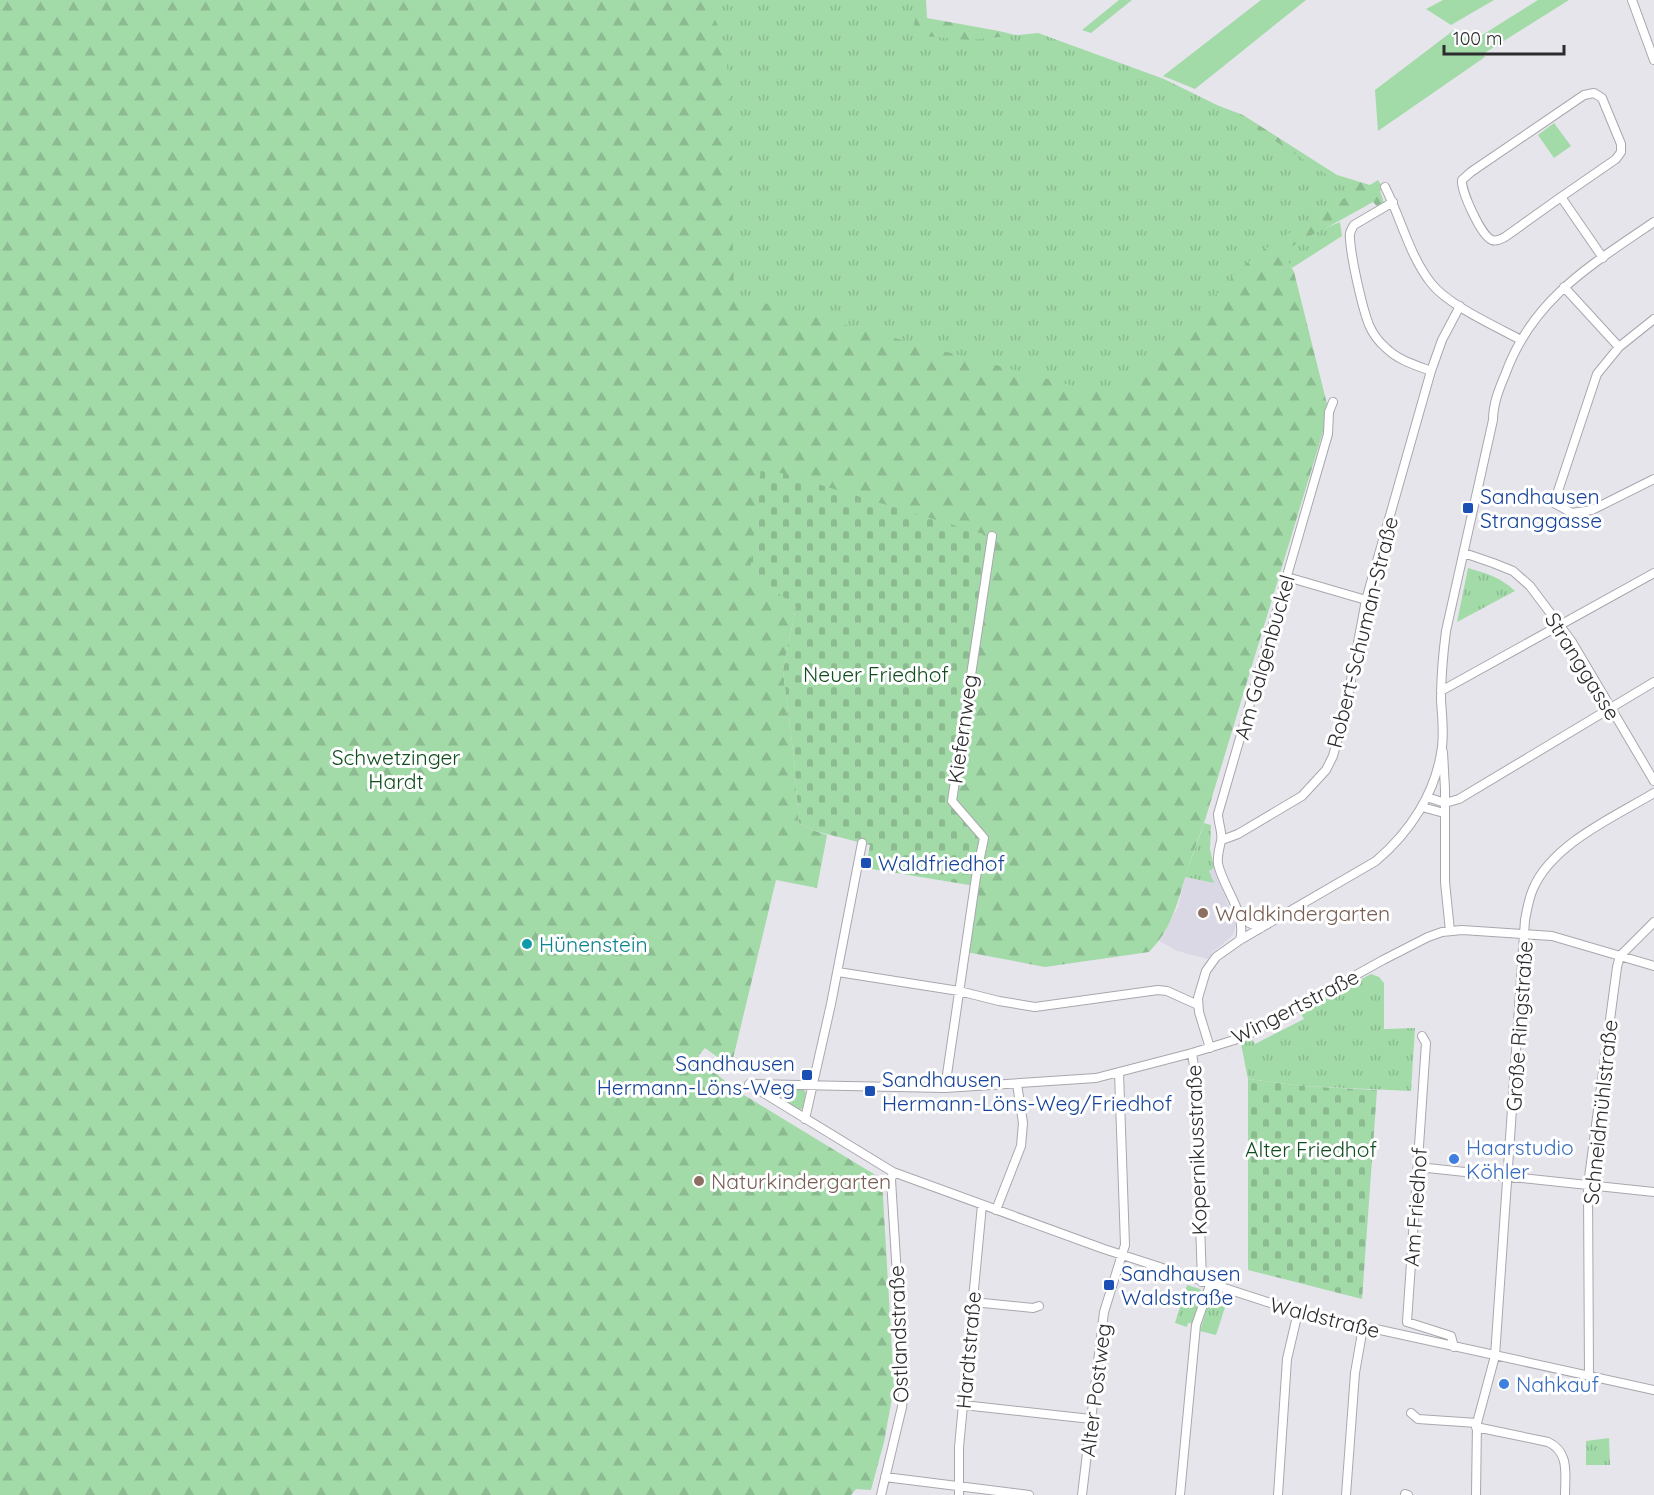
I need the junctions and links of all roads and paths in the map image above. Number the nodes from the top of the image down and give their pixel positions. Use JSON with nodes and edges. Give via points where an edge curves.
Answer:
{"nodes":[{"id":1,"x":1632,"y":0,"type":"edge"},
{"id":2,"x":1654,"y":60,"type":"edge"},
{"id":3,"x":1385,"y":187,"type":"dead end"},
{"id":4,"x":1560,"y":197,"type":"junction"},
{"id":5,"x":1393,"y":202,"type":"junction"},
{"id":6,"x":1654,"y":222,"type":"edge"},
{"id":7,"x":1602,"y":258,"type":"junction"},
{"id":8,"x":1564,"y":287,"type":"junction"},
{"id":9,"x":1460,"y":306,"type":"junction"},
{"id":10,"x":1654,"y":319,"type":"edge"},
{"id":11,"x":1521,"y":340,"type":"junction"},
{"id":12,"x":1619,"y":346,"type":"junction"},
{"id":13,"x":1431,"y":371,"type":"junction"},
{"id":14,"x":1333,"y":402,"type":"dead end"},
{"id":15,"x":1654,"y":479,"type":"edge"},
{"id":16,"x":992,"y":536,"type":"dead end"},
{"id":17,"x":1464,"y":553,"type":"junction"},
{"id":18,"x":1654,"y":573,"type":"edge"},
{"id":19,"x":1287,"y":577,"type":"junction"},
{"id":20,"x":1366,"y":600,"type":"junction"},
{"id":21,"x":1561,"y":626,"type":"junction"},
{"id":22,"x":1654,"y":682,"type":"edge"},
{"id":23,"x":1441,"y":691,"type":"junction"},
{"id":24,"x":1611,"y":708,"type":"junction"},
{"id":25,"x":1442,"y":747,"type":"junction"},
{"id":26,"x":1654,"y":781,"type":"edge"},
{"id":27,"x":1654,"y":793,"type":"edge"},
{"id":28,"x":1427,"y":797,"type":"junction"},
{"id":29,"x":1445,"y":803,"type":"junction"},
{"id":30,"x":1422,"y":807,"type":"junction"},
{"id":31,"x":1444,"y":813,"type":"junction"},
{"id":32,"x":1222,"y":840,"type":"junction"},
{"id":33,"x":862,"y":843,"type":"dead end"},
{"id":34,"x":1238,"y":910,"type":"junction"},
{"id":35,"x":1654,"y":922,"type":"edge"},
{"id":36,"x":1262,"y":928,"type":"junction"},
{"id":37,"x":1450,"y":931,"type":"junction"},
{"id":38,"x":1525,"y":935,"type":"junction"},
{"id":39,"x":1240,"y":940,"type":"junction"},
{"id":40,"x":1620,"y":956,"type":"junction"},
{"id":41,"x":1654,"y":966,"type":"edge"},
{"id":42,"x":838,"y":972,"type":"junction"},
{"id":43,"x":959,"y":991,"type":"junction"},
{"id":44,"x":1197,"y":1005,"type":"junction"},
{"id":45,"x":1422,"y":1036,"type":"dead end"},
{"id":46,"x":1210,"y":1047,"type":"junction"},
{"id":47,"x":1192,"y":1053,"type":"junction"},
{"id":48,"x":1119,"y":1072,"type":"junction"},
{"id":49,"x":748,"y":1084,"type":"joint"},
{"id":50,"x":1017,"y":1084,"type":"junction"},
{"id":51,"x":814,"y":1085,"type":"junction"},
{"id":52,"x":945,"y":1088,"type":"junction"},
{"id":53,"x":805,"y":1119,"type":"junction"},
{"id":54,"x":1418,"y":1167,"type":"junction"},
{"id":55,"x":893,"y":1172,"type":"junction"},
{"id":56,"x":1509,"y":1177,"type":"junction"},
{"id":57,"x":1588,"y":1185,"type":"junction"},
{"id":58,"x":1654,"y":1192,"type":"edge"},
{"id":59,"x":982,"y":1205,"type":"junction"},
{"id":60,"x":996,"y":1210,"type":"junction"},
{"id":61,"x":1122,"y":1255,"type":"junction"},
{"id":62,"x":1206,"y":1283,"type":"junction"},
{"id":63,"x":973,"y":1302,"type":"junction"},
{"id":64,"x":1039,"y":1306,"type":"dead end"},
{"id":65,"x":1298,"y":1312,"type":"junction"},
{"id":66,"x":1363,"y":1327,"type":"junction"},
{"id":67,"x":1454,"y":1347,"type":"junction"},
{"id":68,"x":1495,"y":1356,"type":"junction"},
{"id":69,"x":1589,"y":1376,"type":"junction"},
{"id":70,"x":1654,"y":1390,"type":"edge"},
{"id":71,"x":963,"y":1405,"type":"junction"},
{"id":72,"x":1411,"y":1413,"type":"dead end"},
{"id":73,"x":1091,"y":1419,"type":"junction"},
{"id":74,"x":1477,"y":1425,"type":"junction"},
{"id":75,"x":885,"y":1477,"type":"junction"},
{"id":76,"x":959,"y":1491,"type":"edge"},
{"id":77,"x":881,"y":1495,"type":"edge"},
{"id":78,"x":1029,"y":1495,"type":"edge"},
{"id":79,"x":1082,"y":1495,"type":"edge"},
{"id":80,"x":1180,"y":1495,"type":"edge"},
{"id":81,"x":1278,"y":1495,"type":"edge"},
{"id":82,"x":1346,"y":1495,"type":"edge"},
{"id":83,"x":1476,"y":1495,"type":"edge"},
{"id":84,"x":1565,"y":1495,"type":"edge"}],
"edges":[{"from":1,"to":2,"type":"street"},
{"from":3,"to":5,"type":"street"},
{"from":4,"to":4,"type":"street","via":[[1621,152],[1602,98],[1594,93],[1584,95],[1462,180],[1483,233],[1497,241]]},
{"from":4,"to":7,"type":"street"},
{"from":5,"to":9,"type":"street","via":[[1431,284]]},
{"from":5,"to":13,"type":"street","via":[[1352,229],[1349,238],[1359,284],[1369,325],[1379,341],[1406,362]]},
{"from":6,"to":7,"type":"street"},
{"from":7,"to":8,"type":"street"},
{"from":8,"to":11,"type":"street"},
{"from":8,"to":12,"type":"street"},
{"from":9,"to":11,"type":"street"},
{"from":9,"to":13,"type":"street","name":"Robert-Schuman-Straße"},
{"from":10,"to":12,"type":"street"},
{"from":11,"to":17,"type":"street","via":[[1493,411]]},
{"from":12,"to":15,"type":"street","via":[[1597,374],[1554,503],[1572,513],[1592,510]]},
{"from":13,"to":20,"type":"street","name":"Robert-Schuman-Straße"},
{"from":14,"to":19,"type":"street","name":"Am Galgenbuckel","via":[[1328,434]]},
{"from":16,"to":43,"type":"street","name":"Kiefernweg","via":[[952,801],[984,838]]},
{"from":17,"to":21,"type":"street","name":"Stranggasse","via":[[1513,571]]},
{"from":17,"to":23,"type":"street","via":[[1445,639]]},
{"from":18,"to":21,"type":"street"},
{"from":19,"to":20,"type":"street"},
{"from":19,"to":32,"type":"street","name":"Am Galgenbuckel","via":[[1218,814]]},
{"from":20,"to":32,"type":"street","name":"Robert-Schuman-Straße","via":[[1340,734],[1326,770],[1302,796]]},
{"from":21,"to":23,"type":"street"},
{"from":21,"to":24,"type":"street","name":"Stranggasse"},
{"from":22,"to":24,"type":"street"},
{"from":23,"to":25,"type":"street"},
{"from":24,"to":26,"type":"street","name":"Stranggasse"},
{"from":24,"to":29,"type":"street","via":[[1460,799]]},
{"from":25,"to":28,"type":"street"},
{"from":25,"to":29,"type":"street"},
{"from":27,"to":38,"type":"street","name":"Große Ringstraße","via":[[1569,845],[1546,868],[1531,894]]},
{"from":28,"to":29,"type":"street"},
{"from":28,"to":30,"type":"street"},
{"from":29,"to":31,"type":"street"},
{"from":30,"to":31,"type":"street"},
{"from":30,"to":36,"type":"street","via":[[1393,846],[1376,861]]},
{"from":31,"to":37,"type":"street"},
{"from":32,"to":34,"type":"street","name":"Am Galgenbuckel","via":[[1217,861]]},
{"from":33,"to":42,"type":"street"},
{"from":34,"to":36,"type":"street","name":"Am Galgenbuckel","via":[[1249,923]]},
{"from":34,"to":39,"type":"street","name":"Am Galgenbuckel"},
{"from":35,"to":40,"type":"street"},
{"from":36,"to":39,"type":"street"},
{"from":37,"to":38,"type":"street","name":"Wingertstraße"},
{"from":37,"to":46,"type":"street","name":"Wingertstraße","via":[[1420,940],[1244,1037]]},
{"from":38,"to":40,"type":"street","name":"Wingertstraße","via":[[1552,936]]},
{"from":38,"to":56,"type":"street","name":"Große Ringstraße"},
{"from":39,"to":44,"type":"street","via":[[1211,963]]},
{"from":40,"to":41,"type":"street","name":"Wingertstraße"},
{"from":40,"to":57,"type":"street","name":"Schneidmühlstraße"},
{"from":42,"to":43,"type":"street"},
{"from":42,"to":51,"type":"street"},
{"from":43,"to":44,"type":"street","via":[[1035,1006],[1158,990]]},
{"from":43,"to":52,"type":"street","name":"Kiefernweg"},
{"from":44,"to":46,"type":"street"},
{"from":45,"to":54,"type":"street","name":"Am Friedhof","via":[[1426,1043]]},
{"from":46,"to":47,"type":"street","name":"Wingertstraße"},
{"from":47,"to":48,"type":"street","name":"Wingertstraße"},
{"from":47,"to":62,"type":"street","name":"Kopernikusstraße"},
{"from":48,"to":50,"type":"street","name":"Wingertstraße","via":[[1096,1078]]},
{"from":48,"to":61,"type":"street","name":"Alter Postweg","via":[[1125,1245]]},
{"from":49,"to":51,"type":"street","name":"Wingertstraße"},
{"from":49,"to":53,"type":"street","name":"Waldstraße"},
{"from":50,"to":52,"type":"street","name":"Wingertstraße"},
{"from":50,"to":60,"type":"street","via":[[1021,1146]]},
{"from":51,"to":52,"type":"street","name":"Wingertstraße"},
{"from":51,"to":53,"type":"street"},
{"from":53,"to":55,"type":"street","name":"Waldstraße"},
{"from":54,"to":56,"type":"street"},
{"from":54,"to":67,"type":"street","name":"Am Friedhof","via":[[1407,1322],[1451,1336]]},
{"from":55,"to":59,"type":"street","name":"Waldstraße"},
{"from":55,"to":75,"type":"street","name":"Ostlandstraße","via":[[904,1386]]},
{"from":56,"to":57,"type":"street"},
{"from":56,"to":68,"type":"street","name":"Große Ringstraße"},
{"from":57,"to":58,"type":"street"},
{"from":57,"to":69,"type":"street","name":"Schneidmühlstraße"},
{"from":59,"to":60,"type":"street","name":"Waldstraße"},
{"from":59,"to":63,"type":"street","name":"Hardtstraße"},
{"from":60,"to":61,"type":"street","name":"Waldstraße"},
{"from":61,"to":62,"type":"street","name":"Waldstraße"},
{"from":61,"to":73,"type":"street","name":"Alter Postweg","via":[[1104,1312]]},
{"from":62,"to":65,"type":"street","name":"Waldstraße"},
{"from":62,"to":80,"type":"street","via":[[1196,1325]]},
{"from":63,"to":64,"type":"street"},
{"from":63,"to":71,"type":"street","name":"Hardtstraße"},
{"from":65,"to":66,"type":"street","name":"Waldstraße"},
{"from":65,"to":81,"type":"street","via":[[1287,1359]]},
{"from":66,"to":67,"type":"street","name":"Waldstraße"},
{"from":66,"to":82,"type":"street","via":[[1355,1373]]},
{"from":67,"to":68,"type":"street","name":"Waldstraße"},
{"from":68,"to":69,"type":"street","name":"Waldstraße"},
{"from":68,"to":74,"type":"street","name":"Große Ringstraße"},
{"from":69,"to":70,"type":"street","name":"Waldstraße"},
{"from":71,"to":73,"type":"street"},
{"from":71,"to":76,"type":"street","name":"Hardtstraße"},
{"from":72,"to":74,"type":"street","via":[[1418,1419]]},
{"from":73,"to":79,"type":"street","name":"Alter Postweg"},
{"from":74,"to":83,"type":"street","name":"Große Ringstraße"},
{"from":74,"to":84,"type":"street","via":[[1557,1446],[1564,1457]]},
{"from":75,"to":76,"type":"street"},
{"from":75,"to":77,"type":"street","name":"Ostlandstraße"},
{"from":76,"to":78,"type":"street"}]}
